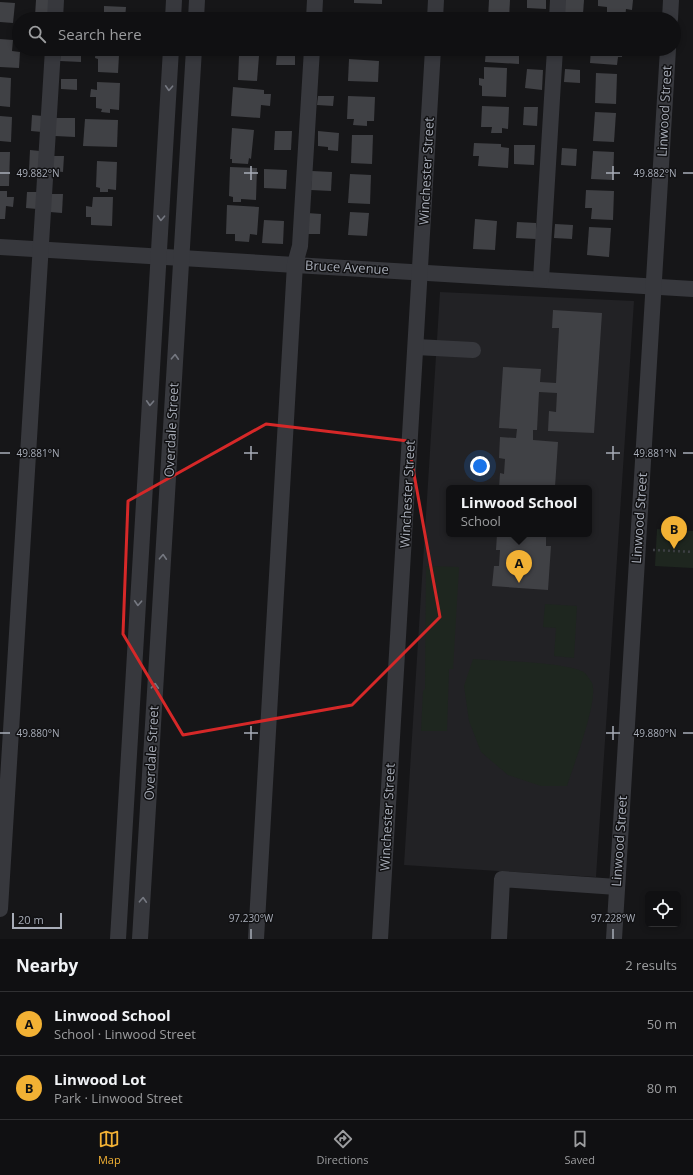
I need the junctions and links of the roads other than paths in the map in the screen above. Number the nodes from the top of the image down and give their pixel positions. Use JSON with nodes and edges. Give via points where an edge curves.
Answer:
{"nodes":[{"id":1,"x":56,"y":0,"type":"edge"},
{"id":2,"x":174,"y":0,"type":"edge"},
{"id":3,"x":197,"y":0,"type":"edge"},
{"id":4,"x":315,"y":0,"type":"edge"},
{"id":5,"x":436,"y":0,"type":"edge"},
{"id":6,"x":558,"y":0,"type":"edge"},
{"id":7,"x":671,"y":0,"type":"edge"},
{"id":8,"x":55,"y":12,"type":"edge"},
{"id":9,"x":173,"y":12,"type":"edge"},
{"id":10,"x":196,"y":12,"type":"edge"},
{"id":11,"x":314,"y":12,"type":"edge"},
{"id":12,"x":435,"y":12,"type":"edge"},
{"id":13,"x":557,"y":12,"type":"edge"},
{"id":14,"x":670,"y":12,"type":"edge"},
{"id":15,"x":53,"y":56,"type":"edge"},
{"id":16,"x":171,"y":56,"type":"edge"},
{"id":17,"x":194,"y":56,"type":"edge"},
{"id":18,"x":312,"y":56,"type":"edge"},
{"id":19,"x":433,"y":56,"type":"edge"},
{"id":20,"x":555,"y":56,"type":"edge"},
{"id":21,"x":668,"y":56,"type":"edge"},
{"id":22,"x":0,"y":247,"type":"edge"},
{"id":23,"x":41,"y":249,"type":"junction"},
{"id":24,"x":158,"y":256,"type":"junction"},
{"id":25,"x":181,"y":257,"type":"junction"},
{"id":26,"x":295,"y":264,"type":"junction"},
{"id":27,"x":420,"y":272,"type":"junction"},
{"id":28,"x":541,"y":279,"type":"junction"},
{"id":29,"x":654,"y":286,"type":"junction"},
{"id":30,"x":693,"y":289,"type":"edge"},
{"id":31,"x":416,"y":348,"type":"junction"},
{"id":32,"x":473,"y":350,"type":"dead end"},
{"id":33,"x":125,"y":809,"type":"junction"},
{"id":34,"x":148,"y":810,"type":"junction"},
{"id":35,"x":617,"y":887,"type":"junction"},
{"id":36,"x":0,"y":909,"type":"edge"},
{"id":37,"x":118,"y":939,"type":"edge"},
{"id":38,"x":140,"y":939,"type":"edge"},
{"id":39,"x":256,"y":939,"type":"edge"},
{"id":40,"x":380,"y":939,"type":"edge"},
{"id":41,"x":498,"y":939,"type":"edge"},
{"id":42,"x":614,"y":939,"type":"edge"}],
"edges":[{"from":1,"to":8,"type":"street"},
{"from":2,"to":9,"type":"street"},
{"from":3,"to":10,"type":"street"},
{"from":4,"to":11,"type":"street"},
{"from":5,"to":12,"type":"street"},
{"from":6,"to":13,"type":"street"},
{"from":7,"to":14,"type":"street"},
{"from":15,"to":23,"type":"street"},
{"from":16,"to":24,"type":"street","name":"Overdale Street","one_way":true},
{"from":17,"to":25,"type":"street","name":"Overdale Street"},
{"from":18,"to":26,"type":"street","via":[[300,246]]},
{"from":19,"to":27,"type":"street","name":"Winchester Street"},
{"from":20,"to":28,"type":"street"},
{"from":21,"to":29,"type":"street","name":"Linwood Street"},
{"from":22,"to":23,"type":"street","name":"Bruce Avenue"},
{"from":23,"to":24,"type":"street","name":"Bruce Avenue"},
{"from":23,"to":36,"type":"street"},
{"from":24,"to":25,"type":"street","name":"Bruce Avenue"},
{"from":24,"to":33,"type":"street","name":"Overdale Street","one_way":true},
{"from":25,"to":26,"type":"street","name":"Bruce Avenue"},
{"from":34,"to":25,"type":"street","name":"Overdale Street","one_way":true},
{"from":26,"to":27,"type":"street","name":"Bruce Avenue"},
{"from":26,"to":39,"type":"street"},
{"from":27,"to":28,"type":"street","name":"Bruce Avenue"},
{"from":27,"to":31,"type":"street","name":"Winchester Street"},
{"from":28,"to":29,"type":"street","name":"Bruce Avenue"},
{"from":29,"to":30,"type":"street","name":"Bruce Avenue"},
{"from":29,"to":35,"type":"street","name":"Linwood Street"},
{"from":31,"to":32,"type":"street"},
{"from":31,"to":40,"type":"street","name":"Winchester Street"},
{"from":33,"to":34,"type":"street","name":"Overdale Street"},
{"from":33,"to":37,"type":"street","name":"Overdale Street"},
{"from":38,"to":34,"type":"street","name":"Overdale Street","one_way":true},
{"from":35,"to":41,"type":"street","via":[[502,879]]},
{"from":35,"to":42,"type":"street","name":"Linwood Street"}]}
